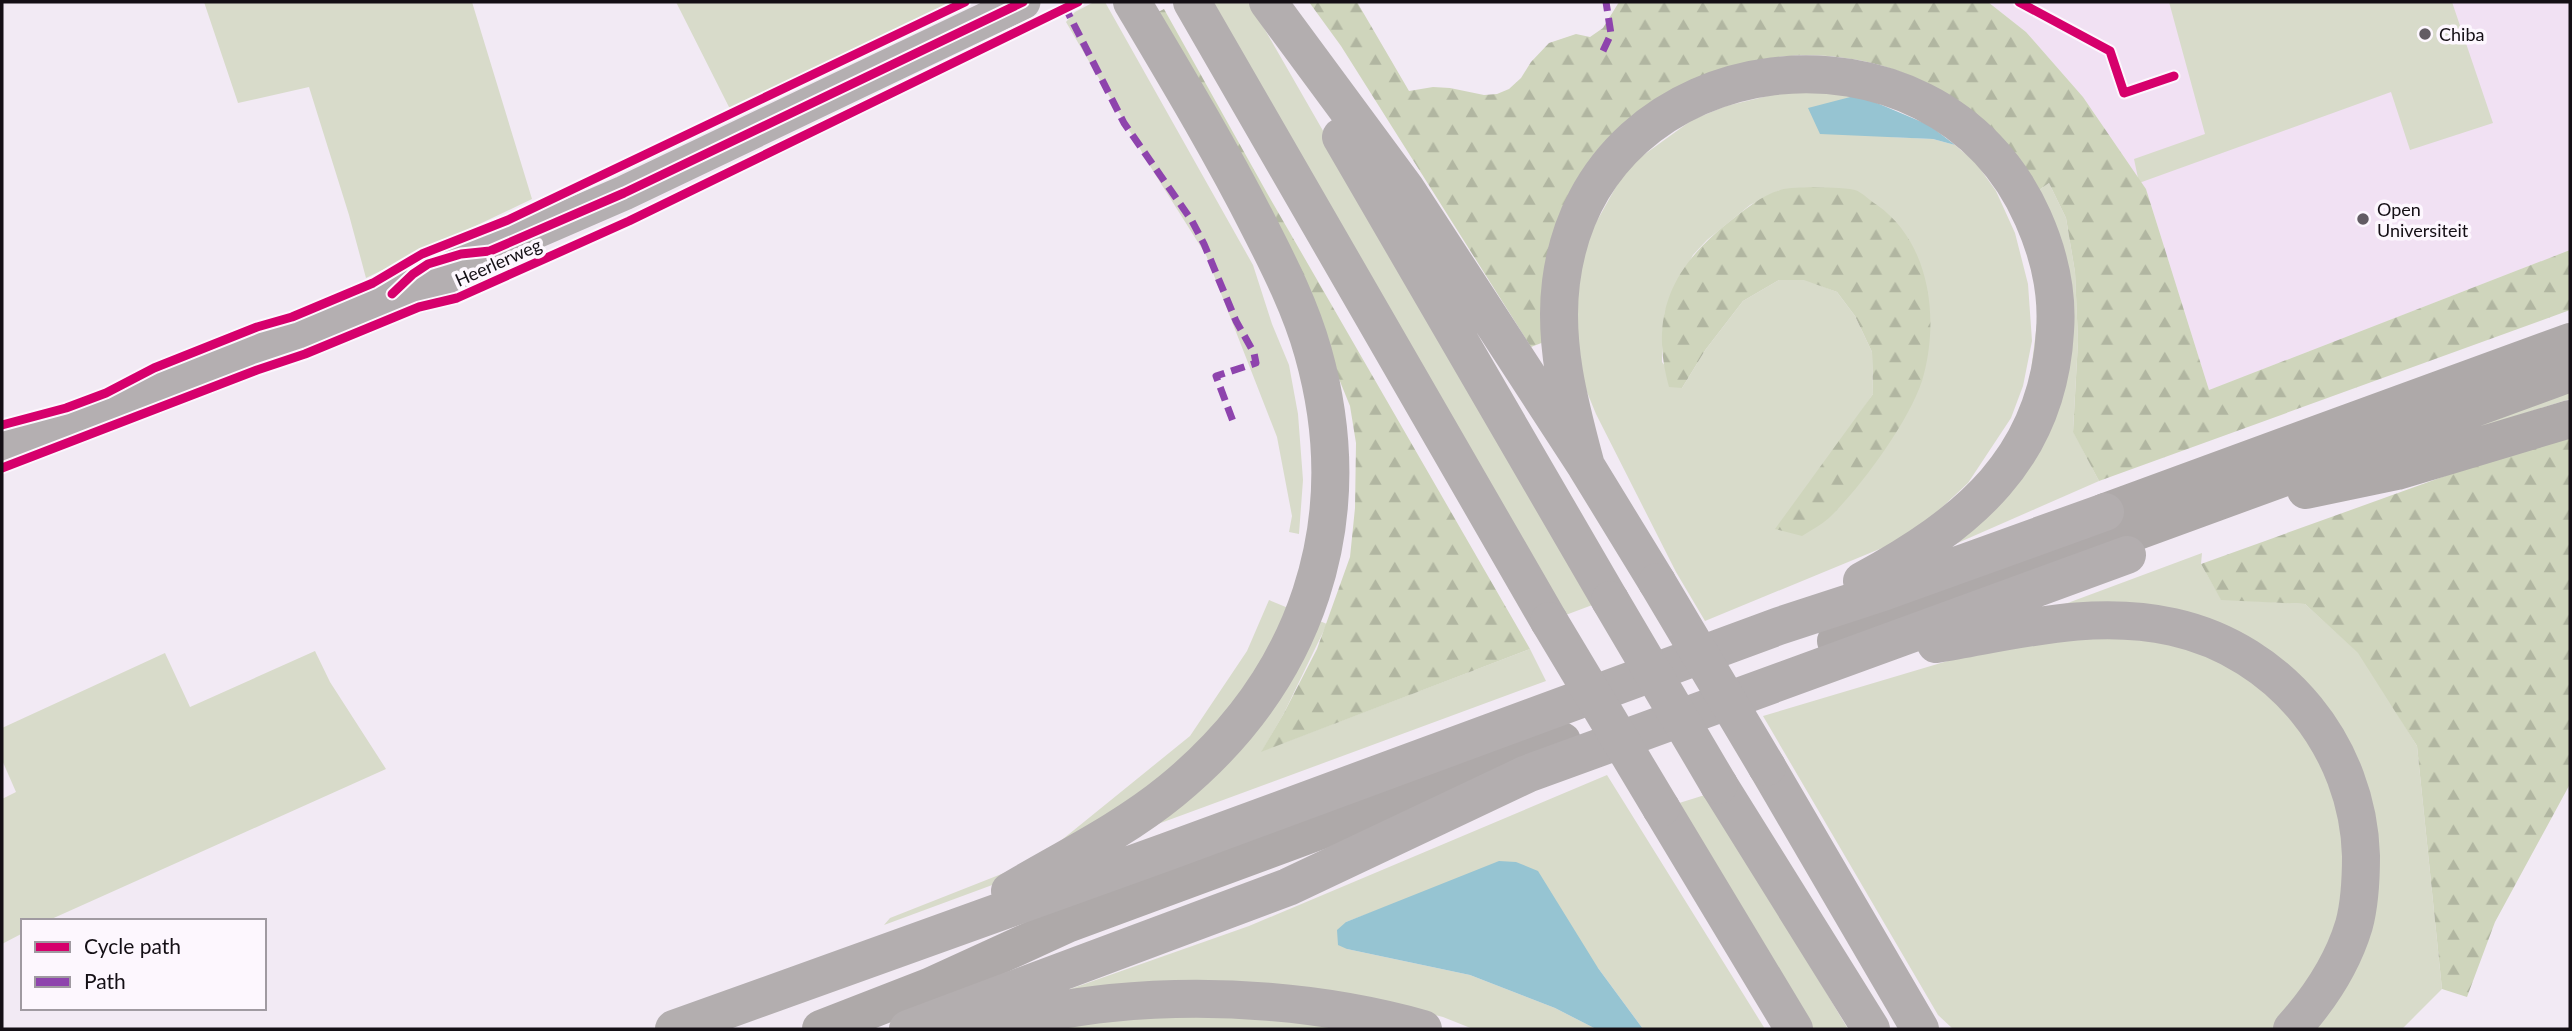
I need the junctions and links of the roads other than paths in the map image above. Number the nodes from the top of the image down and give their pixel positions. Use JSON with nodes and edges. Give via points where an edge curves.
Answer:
{"nodes":[{"id":1,"x":1023,"y":2,"type":"edge"},
{"id":2,"x":1192,"y":2,"type":"edge"},
{"id":3,"x":1266,"y":2,"type":"edge"},
{"id":4,"x":1134,"y":6,"type":"edge"},
{"id":5,"x":2570,"y":342,"type":"edge"},
{"id":6,"x":2570,"y":375,"type":"edge"},
{"id":7,"x":2570,"y":419,"type":"edge"},
{"id":8,"x":2,"y":450,"type":"edge"},
{"id":9,"x":1586,"y":466,"type":"junction"},
{"id":10,"x":2306,"y":490,"type":"junction"},
{"id":11,"x":2105,"y":512,"type":"joint"},
{"id":12,"x":2127,"y":555,"type":"joint"},
{"id":13,"x":1779,"y":626,"type":"junction"},
{"id":14,"x":1848,"y":657,"type":"junction"},
{"id":15,"x":931,"y":938,"type":"junction"},
{"id":16,"x":1878,"y":957,"type":"junction"},
{"id":17,"x":674,"y":1029,"type":"edge"},
{"id":18,"x":821,"y":1029,"type":"edge"},
{"id":19,"x":908,"y":1029,"type":"edge"},
{"id":20,"x":962,"y":1029,"type":"edge"},
{"id":21,"x":1423,"y":1029,"type":"edge"},
{"id":22,"x":1794,"y":1029,"type":"edge"},
{"id":23,"x":1871,"y":1029,"type":"edge"},
{"id":24,"x":1920,"y":1029,"type":"edge"},
{"id":25,"x":1950,"y":1029,"type":"edge"},
{"id":26,"x":2292,"y":1029,"type":"edge"}],
"edges":[{"from":1,"to":8,"type":"street","name":"Heerlerweg","via":[[624,193],[490,251],[428,264],[392,294]]},
{"from":2,"to":22,"type":"highway","bridge":true,"via":[[1549,621]]},
{"from":3,"to":9,"type":"highway","via":[[1406,189]]},
{"from":3,"to":23,"type":"highway","bridge":true,"via":[[1610,600]]},
{"from":4,"to":15,"type":"highway","via":[[1243,195],[1294,299],[1313,351],[1331,477],[1321,566],[1280,666],[1215,752],[1169,793],[1111,833]]},
{"from":5,"to":11,"type":"main road"},
{"from":6,"to":10,"type":"main road","via":[[2519,404]]},
{"from":6,"to":18,"type":"main road","via":[[1079,919],[929,987]]},
{"from":7,"to":10,"type":"main road","via":[[2397,471]]},
{"from":9,"to":13,"type":"highway","via":[[1563,370],[1559,303],[1565,260],[1590,194],[1619,154],[1650,125],[1693,96],[1737,79],[1823,70],[1887,82],[1922,97],[1976,135],[2020,191],[2052,275],[2054,346],[2037,420],[1994,485],[1931,540]]},
{"from":9,"to":16,"type":"highway","bridge":true},
{"from":10,"to":12,"type":"main road"},
{"from":11,"to":13,"type":"highway"},
{"from":12,"to":14,"type":"highway"},
{"from":13,"to":15,"type":"highway"},
{"from":14,"to":19,"type":"highway","via":[[1527,774],[1288,887]]},
{"from":14,"to":26,"type":"highway","via":[[2067,621],[2107,619],[2154,623],[2197,634],[2244,654],[2283,684],[2324,733],[2344,771],[2358,818],[2361,860],[2359,898],[2345,948],[2327,985]]},
{"from":15,"to":17,"type":"highway"},
{"from":16,"to":24,"type":"highway"},
{"from":16,"to":25,"type":"highway"},
{"from":20,"to":21,"type":"highway","via":[[1077,1007],[1184,999],[1289,1005]]}]}
